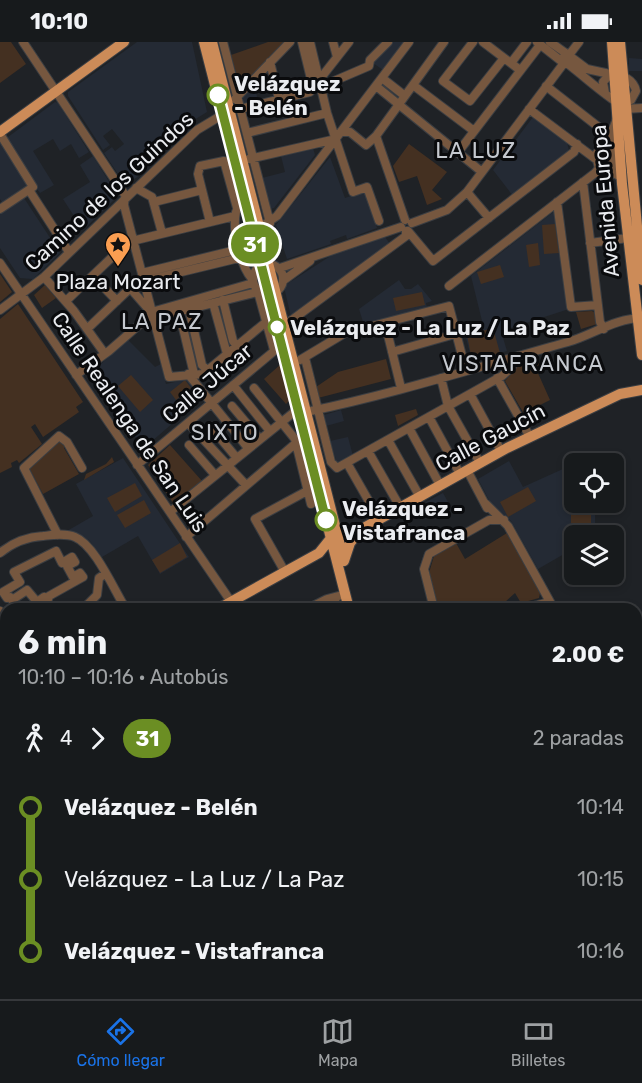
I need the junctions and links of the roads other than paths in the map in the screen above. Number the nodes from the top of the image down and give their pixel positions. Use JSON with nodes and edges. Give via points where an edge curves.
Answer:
{"nodes":[{"id":1,"x":23,"y":42,"type":"edge"},
{"id":2,"x":124,"y":42,"type":"edge"},
{"id":3,"x":204,"y":42,"type":"edge"},
{"id":4,"x":212,"y":42,"type":"edge"},
{"id":5,"x":223,"y":42,"type":"edge"},
{"id":6,"x":290,"y":42,"type":"edge"},
{"id":7,"x":302,"y":42,"type":"edge"},
{"id":8,"x":310,"y":42,"type":"edge"},
{"id":9,"x":333,"y":42,"type":"edge"},
{"id":10,"x":348,"y":42,"type":"edge"},
{"id":11,"x":388,"y":42,"type":"edge"},
{"id":12,"x":409,"y":42,"type":"edge"},
{"id":13,"x":444,"y":42,"type":"edge"},
{"id":14,"x":473,"y":42,"type":"edge"},
{"id":15,"x":483,"y":42,"type":"edge"},
{"id":16,"x":527,"y":42,"type":"edge"},
{"id":17,"x":550,"y":42,"type":"edge"},
{"id":18,"x":579,"y":42,"type":"edge"},
{"id":19,"x":612,"y":42,"type":"edge"},
{"id":20,"x":621,"y":42,"type":"edge"},
{"id":21,"x":538,"y":43,"type":"edge"},
{"id":22,"x":337,"y":57,"type":"junction"},
{"id":23,"x":567,"y":59,"type":"junction"},
{"id":24,"x":507,"y":60,"type":"junction"},
{"id":25,"x":270,"y":62,"type":"junction"},
{"id":26,"x":369,"y":66,"type":"junction"},
{"id":27,"x":520,"y":70,"type":"junction"},
{"id":28,"x":616,"y":74,"type":"junction"},
{"id":29,"x":381,"y":79,"type":"junction"},
{"id":30,"x":318,"y":83,"type":"junction"},
{"id":31,"x":413,"y":85,"type":"junction"},
{"id":32,"x":546,"y":86,"type":"junction"},
{"id":33,"x":56,"y":91,"type":"junction"},
{"id":34,"x":604,"y":93,"type":"junction"},
{"id":35,"x":639,"y":95,"type":"edge"},
{"id":36,"x":405,"y":96,"type":"junction"},
{"id":37,"x":237,"y":97,"type":"junction"},
{"id":38,"x":279,"y":99,"type":"junction"},
{"id":39,"x":398,"y":105,"type":"junction"},
{"id":40,"x":622,"y":105,"type":"junction"},
{"id":41,"x":642,"y":108,"type":"edge"},
{"id":42,"x":240,"y":109,"type":"junction"},
{"id":43,"x":529,"y":109,"type":"junction"},
{"id":44,"x":225,"y":111,"type":"junction"},
{"id":45,"x":327,"y":113,"type":"junction"},
{"id":46,"x":617,"y":118,"type":"junction"},
{"id":47,"x":474,"y":131,"type":"junction"},
{"id":48,"x":0,"y":133,"type":"edge"},
{"id":49,"x":247,"y":133,"type":"junction"},
{"id":50,"x":338,"y":136,"type":"junction"},
{"id":51,"x":376,"y":136,"type":"junction"},
{"id":52,"x":610,"y":136,"type":"junction"},
{"id":53,"x":314,"y":142,"type":"junction"},
{"id":54,"x":577,"y":144,"type":"junction"},
{"id":55,"x":459,"y":151,"type":"junction"},
{"id":56,"x":325,"y":153,"type":"junction"},
{"id":57,"x":594,"y":157,"type":"junction"},
{"id":58,"x":254,"y":158,"type":"junction"},
{"id":59,"x":239,"y":162,"type":"junction"},
{"id":60,"x":482,"y":172,"type":"junction"},
{"id":61,"x":595,"y":173,"type":"junction"},
{"id":62,"x":618,"y":176,"type":"junction"},
{"id":63,"x":583,"y":182,"type":"junction"},
{"id":64,"x":241,"y":188,"type":"junction"},
{"id":65,"x":136,"y":189,"type":"junction"},
{"id":66,"x":29,"y":190,"type":"junction"},
{"id":67,"x":202,"y":190,"type":"junction"},
{"id":68,"x":467,"y":192,"type":"junction"},
{"id":69,"x":126,"y":198,"type":"junction"},
{"id":70,"x":153,"y":200,"type":"junction"},
{"id":71,"x":557,"y":202,"type":"junction"},
{"id":72,"x":1,"y":206,"type":"edge"},
{"id":73,"x":236,"y":212,"type":"junction"},
{"id":74,"x":639,"y":216,"type":"edge"},
{"id":75,"x":489,"y":218,"type":"junction"},
{"id":76,"x":379,"y":221,"type":"dead end"},
{"id":77,"x":210,"y":222,"type":"junction"},
{"id":78,"x":270,"y":223,"type":"junction"},
{"id":79,"x":407,"y":226,"type":"junction"},
{"id":80,"x":259,"y":228,"type":"junction"},
{"id":81,"x":162,"y":233,"type":"junction"},
{"id":82,"x":628,"y":238,"type":"junction"},
{"id":83,"x":134,"y":240,"type":"junction"},
{"id":84,"x":590,"y":243,"type":"junction"},
{"id":85,"x":640,"y":245,"type":"edge"},
{"id":86,"x":69,"y":252,"type":"junction"},
{"id":87,"x":242,"y":253,"type":"junction"},
{"id":88,"x":317,"y":256,"type":"junction"},
{"id":89,"x":0,"y":263,"type":"edge"},
{"id":90,"x":270,"y":267,"type":"junction"},
{"id":91,"x":93,"y":276,"type":"junction"},
{"id":92,"x":143,"y":277,"type":"junction"},
{"id":93,"x":44,"y":278,"type":"junction"},
{"id":94,"x":284,"y":280,"type":"junction"},
{"id":95,"x":642,"y":280,"type":"edge"},
{"id":96,"x":449,"y":286,"type":"dead end"},
{"id":97,"x":261,"y":287,"type":"junction"},
{"id":98,"x":130,"y":288,"type":"junction"},
{"id":99,"x":21,"y":295,"type":"junction"},
{"id":100,"x":223,"y":300,"type":"junction"},
{"id":101,"x":66,"y":301,"type":"junction"},
{"id":102,"x":117,"y":301,"type":"junction"},
{"id":103,"x":213,"y":303,"type":"junction"},
{"id":104,"x":598,"y":305,"type":"junction"},
{"id":105,"x":189,"y":309,"type":"junction"},
{"id":106,"x":0,"y":310,"type":"edge"},
{"id":107,"x":179,"y":311,"type":"junction"},
{"id":108,"x":152,"y":314,"type":"junction"},
{"id":109,"x":639,"y":318,"type":"edge"},
{"id":110,"x":266,"y":322,"type":"junction"},
{"id":111,"x":385,"y":323,"type":"junction"},
{"id":112,"x":285,"y":325,"type":"junction"},
{"id":113,"x":87,"y":329,"type":"junction"},
{"id":114,"x":604,"y":329,"type":"junction"},
{"id":115,"x":455,"y":334,"type":"junction"},
{"id":116,"x":237,"y":346,"type":"junction"},
{"id":117,"x":392,"y":352,"type":"junction"},
{"id":118,"x":277,"y":353,"type":"junction"},
{"id":119,"x":105,"y":354,"type":"junction"},
{"id":120,"x":227,"y":354,"type":"junction"},
{"id":121,"x":642,"y":355,"type":"edge"},
{"id":122,"x":518,"y":356,"type":"junction"},
{"id":123,"x":305,"y":358,"type":"junction"},
{"id":124,"x":498,"y":362,"type":"junction"},
{"id":125,"x":294,"y":364,"type":"junction"},
{"id":126,"x":208,"y":371,"type":"junction"},
{"id":127,"x":466,"y":371,"type":"junction"},
{"id":128,"x":191,"y":374,"type":"junction"},
{"id":129,"x":76,"y":375,"type":"junction"},
{"id":130,"x":501,"y":376,"type":"junction"},
{"id":131,"x":441,"y":378,"type":"junction"},
{"id":132,"x":233,"y":385,"type":"junction"},
{"id":133,"x":254,"y":388,"type":"dead end"},
{"id":134,"x":400,"y":388,"type":"junction"},
{"id":135,"x":642,"y":390,"type":"edge"},
{"id":136,"x":470,"y":394,"type":"junction"},
{"id":137,"x":211,"y":403,"type":"junction"},
{"id":138,"x":232,"y":406,"type":"dead end"},
{"id":139,"x":448,"y":406,"type":"junction"},
{"id":140,"x":307,"y":410,"type":"junction"},
{"id":141,"x":429,"y":417,"type":"junction"},
{"id":142,"x":281,"y":420,"type":"junction"},
{"id":143,"x":188,"y":423,"type":"junction"},
{"id":144,"x":210,"y":426,"type":"dead end"},
{"id":145,"x":409,"y":428,"type":"junction"},
{"id":146,"x":269,"y":430,"type":"junction"},
{"id":147,"x":530,"y":437,"type":"junction"},
{"id":148,"x":259,"y":438,"type":"junction"},
{"id":149,"x":388,"y":440,"type":"junction"},
{"id":150,"x":296,"y":443,"type":"junction"},
{"id":151,"x":189,"y":445,"type":"dead end"},
{"id":152,"x":248,"y":448,"type":"junction"},
{"id":153,"x":368,"y":451,"type":"junction"},
{"id":154,"x":501,"y":451,"type":"junction"},
{"id":155,"x":237,"y":457,"type":"junction"},
{"id":156,"x":347,"y":462,"type":"junction"},
{"id":157,"x":480,"y":463,"type":"junction"},
{"id":158,"x":137,"y":465,"type":"junction"},
{"id":159,"x":227,"y":465,"type":"junction"},
{"id":160,"x":82,"y":468,"type":"dead end"},
{"id":161,"x":464,"y":472,"type":"junction"},
{"id":162,"x":215,"y":475,"type":"junction"},
{"id":163,"x":246,"y":485,"type":"junction"},
{"id":164,"x":440,"y":485,"type":"junction"},
{"id":165,"x":307,"y":491,"type":"junction"},
{"id":166,"x":420,"y":496,"type":"junction"},
{"id":167,"x":311,"y":504,"type":"dead end"},
{"id":168,"x":486,"y":504,"type":"junction"},
{"id":169,"x":400,"y":507,"type":"junction"},
{"id":170,"x":170,"y":512,"type":"junction"},
{"id":171,"x":379,"y":519,"type":"junction"},
{"id":172,"x":489,"y":520,"type":"junction"},
{"id":173,"x":504,"y":520,"type":"junction"},
{"id":174,"x":360,"y":530,"type":"junction"},
{"id":175,"x":58,"y":535,"type":"junction"},
{"id":176,"x":337,"y":535,"type":"junction"},
{"id":177,"x":186,"y":537,"type":"junction"},
{"id":178,"x":350,"y":543,"type":"junction"},
{"id":179,"x":0,"y":553,"type":"edge"},
{"id":180,"x":319,"y":553,"type":"junction"},
{"id":181,"x":44,"y":555,"type":"joint"},
{"id":182,"x":340,"y":560,"type":"junction"},
{"id":183,"x":285,"y":572,"type":"junction"},
{"id":184,"x":105,"y":574,"type":"junction"},
{"id":185,"x":341,"y":596,"type":"junction"},
{"id":186,"x":92,"y":603,"type":"edge"},
{"id":187,"x":122,"y":603,"type":"edge"},
{"id":188,"x":230,"y":603,"type":"edge"},
{"id":189,"x":239,"y":603,"type":"edge"},
{"id":190,"x":318,"y":603,"type":"edge"},
{"id":191,"x":336,"y":603,"type":"edge"},
{"id":192,"x":345,"y":603,"type":"edge"},
{"id":193,"x":354,"y":603,"type":"edge"},
{"id":194,"x":432,"y":603,"type":"edge"},
{"id":195,"x":551,"y":603,"type":"edge"}],
"edges":[{"from":1,"to":33,"type":"street"},
{"from":2,"to":33,"type":"main road"},
{"from":3,"to":44,"type":"main road"},
{"from":4,"to":44,"type":"main road"},
{"from":5,"to":37,"type":"street"},
{"from":6,"to":25,"type":"street","name":"Camino de los Guindos"},
{"from":7,"to":30,"type":"street"},
{"from":8,"to":30,"type":"street"},
{"from":9,"to":22,"type":"street"},
{"from":10,"to":22,"type":"street"},
{"from":11,"to":26,"type":"street"},
{"from":12,"to":29,"type":"street"},
{"from":13,"to":31,"type":"street"},
{"from":14,"to":24,"type":"street","via":[[443,81],[470,101]]},
{"from":15,"to":24,"type":"street"},
{"from":16,"to":24,"type":"street"},
{"from":17,"to":23,"type":"street"},
{"from":18,"to":23,"type":"street"},
{"from":19,"to":28,"type":"main road","name":"Avenida Europa"},
{"from":20,"to":28,"type":"main road","name":"Avenida Europa"},
{"from":21,"to":23,"type":"street"},
{"from":21,"to":27,"type":"street"},
{"from":22,"to":30,"type":"street"},
{"from":23,"to":28,"type":"street","via":[[587,69]]},
{"from":23,"to":32,"type":"street"},
{"from":23,"to":34,"type":"street"},
{"from":24,"to":27,"type":"street"},
{"from":25,"to":37,"type":"street","name":"Camino de los Guindos"},
{"from":25,"to":38,"type":"street"},
{"from":26,"to":29,"type":"street","via":[[372,64]]},
{"from":26,"to":30,"type":"street"},
{"from":27,"to":47,"type":"street"},
{"from":28,"to":34,"type":"street","via":[[603,82]]},
{"from":28,"to":35,"type":"street","via":[[635,87]]},
{"from":28,"to":40,"type":"main road","name":"Avenida Europa"},
{"from":29,"to":36,"type":"street"},
{"from":29,"to":39,"type":"street"},
{"from":29,"to":50,"type":"street"},
{"from":30,"to":38,"type":"street","via":[[310,92]]},
{"from":30,"to":45,"type":"street"},
{"from":31,"to":36,"type":"street"},
{"from":31,"to":47,"type":"street"},
{"from":32,"to":43,"type":"street"},
{"from":32,"to":52,"type":"street"},
{"from":33,"to":48,"type":"main road"},
{"from":33,"to":69,"type":"street"},
{"from":34,"to":40,"type":"street"},
{"from":35,"to":40,"type":"street"},
{"from":36,"to":39,"type":"street"},
{"from":37,"to":42,"type":"street"},
{"from":37,"to":44,"type":"street","name":"Camino de los Guindos"},
{"from":38,"to":42,"type":"street"},
{"from":39,"to":51,"type":"street"},
{"from":39,"to":55,"type":"street"},
{"from":40,"to":41,"type":"street"},
{"from":40,"to":46,"type":"main road","name":"Avenida Europa"},
{"from":40,"to":74,"type":"main road","name":"Avenida Europa"},
{"from":42,"to":49,"type":"street"},
{"from":43,"to":54,"type":"street"},
{"from":43,"to":60,"type":"street"},
{"from":44,"to":59,"type":"main road"},
{"from":44,"to":65,"type":"street","name":"Camino de los Guindos","via":[[203,124]]},
{"from":45,"to":49,"type":"street"},
{"from":45,"to":50,"type":"street"},
{"from":46,"to":52,"type":"street"},
{"from":46,"to":62,"type":"main road","name":"Avenida Europa"},
{"from":47,"to":55,"type":"street"},
{"from":48,"to":66,"type":"street","via":[[33,187]]},
{"from":49,"to":58,"type":"street"},
{"from":50,"to":51,"type":"street","via":[[350,132],[366,144]]},
{"from":50,"to":53,"type":"street"},
{"from":50,"to":56,"type":"street"},
{"from":50,"to":76,"type":"street","via":[[353,192],[367,187]]},
{"from":51,"to":79,"type":"street"},
{"from":52,"to":57,"type":"street"},
{"from":52,"to":62,"type":"street"},
{"from":53,"to":56,"type":"street","via":[[321,143]]},
{"from":53,"to":58,"type":"street"},
{"from":54,"to":57,"type":"street"},
{"from":54,"to":75,"type":"street","via":[[574,152]]},
{"from":55,"to":60,"type":"street"},
{"from":56,"to":78,"type":"street"},
{"from":57,"to":61,"type":"street","via":[[599,164]]},
{"from":58,"to":59,"type":"street"},
{"from":58,"to":78,"type":"street"},
{"from":59,"to":64,"type":"main road"},
{"from":59,"to":80,"type":"main road"},
{"from":60,"to":68,"type":"street"},
{"from":61,"to":62,"type":"street"},
{"from":61,"to":63,"type":"street"},
{"from":62,"to":82,"type":"main road","name":"Avenida Europa"},
{"from":63,"to":71,"type":"street"},
{"from":63,"to":84,"type":"street"},
{"from":64,"to":73,"type":"street"},
{"from":64,"to":90,"type":"main road"},
{"from":65,"to":69,"type":"street","name":"Camino de los Guindos"},
{"from":65,"to":70,"type":"street"},
{"from":66,"to":72,"type":"street"},
{"from":66,"to":86,"type":"street"},
{"from":67,"to":70,"type":"street"},
{"from":67,"to":73,"type":"street","via":[[198,168],[224,160]]},
{"from":67,"to":77,"type":"street"},
{"from":68,"to":75,"type":"street"},
{"from":68,"to":79,"type":"street","via":[[447,210]]},
{"from":69,"to":83,"type":"street","via":[[124,205]]},
{"from":69,"to":86,"type":"street","name":"Camino de los Guindos"},
{"from":70,"to":81,"type":"street"},
{"from":71,"to":96,"type":"street"},
{"from":71,"to":104,"type":"street","via":[[571,307]]},
{"from":73,"to":77,"type":"street"},
{"from":73,"to":87,"type":"street"},
{"from":74,"to":85,"type":"main road","name":"Avenida Europa"},
{"from":75,"to":79,"type":"street","via":[[433,261]]},
{"from":77,"to":81,"type":"street"},
{"from":78,"to":80,"type":"street"},
{"from":79,"to":88,"type":"street"},
{"from":79,"to":112,"type":"street","via":[[406,236],[388,251]]},
{"from":80,"to":90,"type":"main road"},
{"from":81,"to":83,"type":"street"},
{"from":82,"to":84,"type":"street"},
{"from":82,"to":109,"type":"main road","name":"Avenida Europa"},
{"from":83,"to":91,"type":"street","via":[[124,244]]},
{"from":83,"to":92,"type":"street"},
{"from":84,"to":104,"type":"street"},
{"from":85,"to":95,"type":"main road","name":"Avenida Europa"},
{"from":86,"to":93,"type":"street","name":"Camino de los Guindos"},
{"from":87,"to":92,"type":"street"},
{"from":87,"to":97,"type":"street"},
{"from":88,"to":90,"type":"street"},
{"from":88,"to":94,"type":"street"},
{"from":89,"to":99,"type":"street","name":"Calle Realenga de San Luis"},
{"from":90,"to":94,"type":"street"},
{"from":90,"to":97,"type":"main road"},
{"from":90,"to":97,"type":"street"},
{"from":91,"to":101,"type":"street"},
{"from":91,"to":102,"type":"street"},
{"from":92,"to":98,"type":"street"},
{"from":92,"to":108,"type":"street"},
{"from":93,"to":99,"type":"street","name":"Camino de los Guindos"},
{"from":93,"to":101,"type":"street"},
{"from":94,"to":97,"type":"street"},
{"from":97,"to":100,"type":"street"},
{"from":97,"to":108,"type":"street"},
{"from":97,"to":110,"type":"street"},
{"from":97,"to":112,"type":"main road"},
{"from":97,"to":118,"type":"main road","via":[[279,338]]},
{"from":98,"to":102,"type":"street"},
{"from":98,"to":108,"type":"street"},
{"from":99,"to":106,"type":"street","name":"Camino de los Guindos"},
{"from":99,"to":129,"type":"street","name":"Calle Realenga de San Luis"},
{"from":100,"to":103,"type":"street"},
{"from":100,"to":116,"type":"street"},
{"from":101,"to":113,"type":"street"},
{"from":102,"to":113,"type":"street"},
{"from":103,"to":105,"type":"street"},
{"from":103,"to":120,"type":"street"},
{"from":104,"to":114,"type":"street"},
{"from":105,"to":107,"type":"street"},
{"from":105,"to":126,"type":"street","via":[[202,365]]},
{"from":107,"to":108,"type":"street","via":[[157,317]]},
{"from":107,"to":128,"type":"street"},
{"from":108,"to":119,"type":"street"},
{"from":108,"to":128,"type":"street","via":[[169,377]]},
{"from":109,"to":114,"type":"street"},
{"from":109,"to":121,"type":"main road","name":"Avenida Europa"},
{"from":110,"to":116,"type":"street"},
{"from":110,"to":118,"type":"street"},
{"from":111,"to":115,"type":"street","via":[[449,306]]},
{"from":111,"to":117,"type":"street"},
{"from":111,"to":123,"type":"street","via":[[345,333]]},
{"from":112,"to":125,"type":"main road"},
{"from":113,"to":119,"type":"street"},
{"from":114,"to":122,"type":"street"},
{"from":115,"to":117,"type":"street"},
{"from":115,"to":127,"type":"street"},
{"from":116,"to":120,"type":"street"},
{"from":117,"to":134,"type":"street"},
{"from":118,"to":132,"type":"street","name":"Calle Júcar"},
{"from":118,"to":140,"type":"main road"},
{"from":119,"to":129,"type":"street"},
{"from":120,"to":126,"type":"street"},
{"from":122,"to":124,"type":"street"},
{"from":122,"to":130,"type":"street"},
{"from":123,"to":125,"type":"street"},
{"from":123,"to":140,"type":"street"},
{"from":124,"to":127,"type":"street"},
{"from":124,"to":130,"type":"street","via":[[504,367]]},
{"from":125,"to":140,"type":"main road"},
{"from":126,"to":128,"type":"street"},
{"from":127,"to":131,"type":"street"},
{"from":128,"to":137,"type":"street"},
{"from":129,"to":158,"type":"street","name":"Calle Realenga de San Luis"},
{"from":130,"to":136,"type":"street"},
{"from":130,"to":147,"type":"street"},
{"from":131,"to":134,"type":"street"},
{"from":131,"to":139,"type":"street"},
{"from":132,"to":137,"type":"street","name":"Calle Júcar"},
{"from":132,"to":146,"type":"street"},
{"from":133,"to":142,"type":"street"},
{"from":134,"to":140,"type":"street"},
{"from":135,"to":147,"type":"main road","name":"Calle Gaucín","via":[[620,394]]},
{"from":136,"to":139,"type":"street"},
{"from":136,"to":154,"type":"street"},
{"from":137,"to":143,"type":"street","name":"Calle Júcar"},
{"from":137,"to":152,"type":"street"},
{"from":138,"to":148,"type":"street"},
{"from":139,"to":141,"type":"street"},
{"from":139,"to":157,"type":"street"},
{"from":140,"to":142,"type":"street"},
{"from":140,"to":156,"type":"street","via":[[331,462],[337,468]]},
{"from":140,"to":176,"type":"main road"},
{"from":141,"to":145,"type":"street"},
{"from":141,"to":161,"type":"street"},
{"from":142,"to":146,"type":"street"},
{"from":142,"to":150,"type":"street"},
{"from":143,"to":158,"type":"street","name":"Calle Júcar"},
{"from":143,"to":159,"type":"street"},
{"from":144,"to":155,"type":"street"},
{"from":145,"to":149,"type":"street"},
{"from":145,"to":164,"type":"street"},
{"from":146,"to":148,"type":"street"},
{"from":147,"to":154,"type":"main road","name":"Calle Gaucín"},
{"from":148,"to":152,"type":"street"},
{"from":149,"to":153,"type":"street"},
{"from":149,"to":166,"type":"street"},
{"from":150,"to":163,"type":"street"},
{"from":150,"to":165,"type":"street"},
{"from":151,"to":162,"type":"street"},
{"from":152,"to":155,"type":"street"},
{"from":153,"to":156,"type":"street"},
{"from":153,"to":169,"type":"street"},
{"from":154,"to":157,"type":"main road","name":"Calle Gaucín"},
{"from":155,"to":159,"type":"street"},
{"from":156,"to":171,"type":"street"},
{"from":157,"to":161,"type":"main road","name":"Calle Gaucín"},
{"from":158,"to":170,"type":"street","name":"Calle Realenga de San Luis"},
{"from":159,"to":162,"type":"street"},
{"from":159,"to":163,"type":"street"},
{"from":160,"to":175,"type":"street","via":[[59,436],[24,468]]},
{"from":161,"to":164,"type":"main road","name":"Calle Gaucín"},
{"from":161,"to":168,"type":"street"},
{"from":162,"to":170,"type":"street"},
{"from":163,"to":177,"type":"street"},
{"from":164,"to":166,"type":"main road","name":"Calle Gaucín"},
{"from":165,"to":167,"type":"street"},
{"from":165,"to":183,"type":"street","via":[[255,519]]},
{"from":166,"to":169,"type":"main road","name":"Calle Gaucín"},
{"from":168,"to":172,"type":"street"},
{"from":168,"to":173,"type":"street"},
{"from":169,"to":171,"type":"main road","name":"Calle Gaucín"},
{"from":170,"to":177,"type":"street","name":"Calle Realenga de San Luis"},
{"from":171,"to":174,"type":"main road","name":"Calle Gaucín"},
{"from":172,"to":173,"type":"street"},
{"from":172,"to":194,"type":"street","via":[[429,554],[424,569]]},
{"from":173,"to":195,"type":"street"},
{"from":174,"to":176,"type":"main road","name":"Calle Gaucín"},
{"from":174,"to":178,"type":"main road","name":"Calle Gaucín"},
{"from":175,"to":179,"type":"street","via":[[20,541]]},
{"from":175,"to":184,"type":"street","via":[[76,538],[87,546]]},
{"from":176,"to":178,"type":"main road","via":[[350,538]]},
{"from":176,"to":180,"type":"main road"},
{"from":176,"to":182,"type":"main road"},
{"from":177,"to":188,"type":"street","name":"Calle Realenga de San Luis"},
{"from":178,"to":182,"type":"main road","name":"Calle Gaucín"},
{"from":180,"to":182,"type":"main road","via":[[329,553]]},
{"from":180,"to":183,"type":"main road"},
{"from":181,"to":181,"type":"street","via":[[56,551],[62,563],[72,557],[75,562],[67,566],[73,577],[80,573],[83,577],[49,596],[48,603],[44,597],[37,602],[27,590],[12,600],[7,598],[3,592],[20,582],[14,572]]},
{"from":182,"to":185,"type":"main road"},
{"from":182,"to":193,"type":"main road"},
{"from":183,"to":189,"type":"main road"},
{"from":184,"to":186,"type":"street","via":[[99,578]]},
{"from":184,"to":187,"type":"street"},
{"from":185,"to":190,"type":"street"},
{"from":185,"to":191,"type":"street"},
{"from":185,"to":192,"type":"main road"}]}
